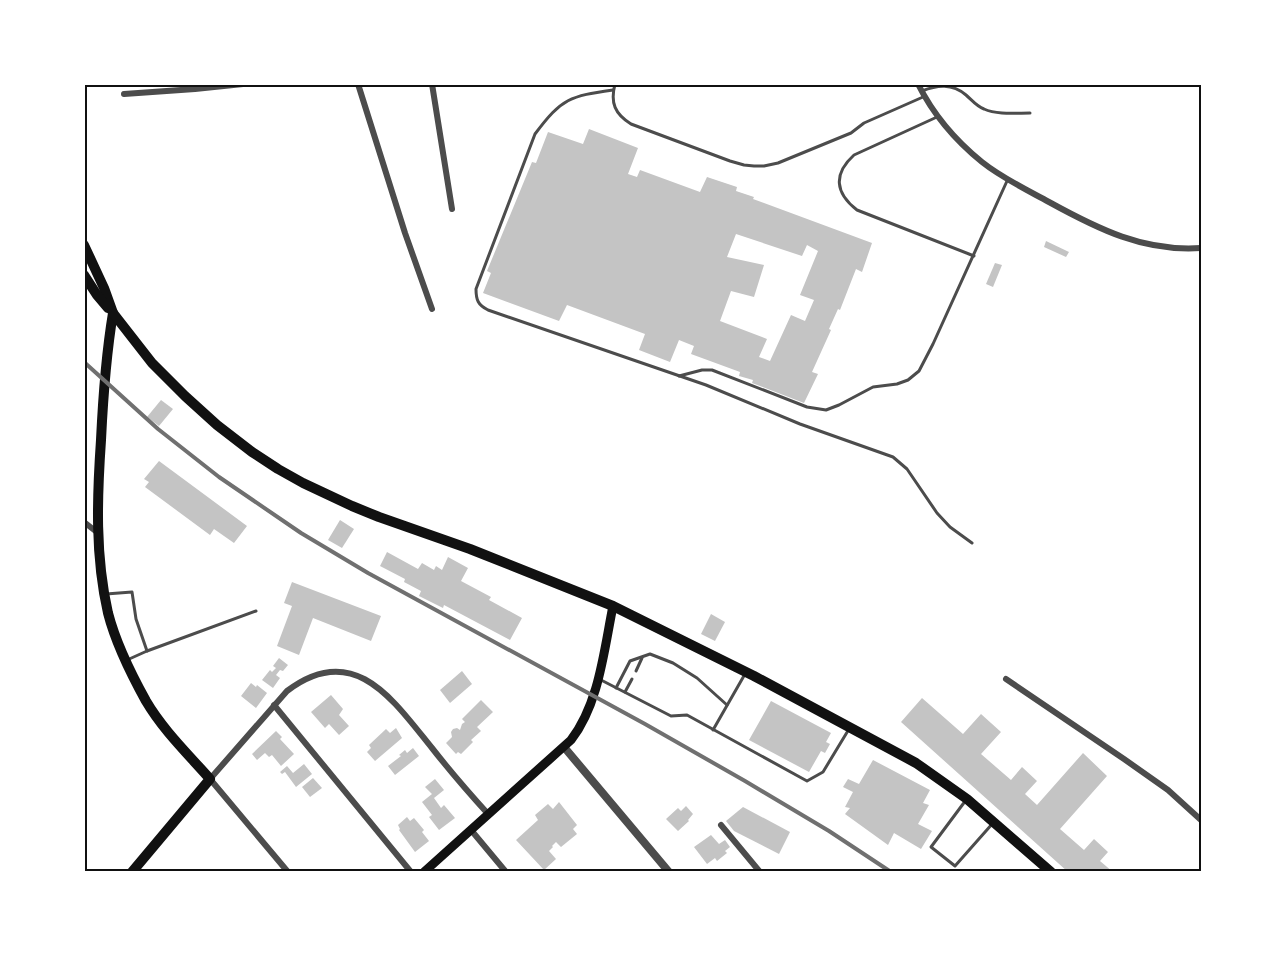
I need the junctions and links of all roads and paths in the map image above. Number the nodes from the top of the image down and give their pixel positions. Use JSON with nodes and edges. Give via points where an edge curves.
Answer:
{"nodes":[{"id":1,"x":243,"y":84,"type":"edge"},
{"id":2,"x":358,"y":84,"type":"edge"},
{"id":3,"x":432,"y":84,"type":"edge"},
{"id":4,"x":615,"y":84,"type":"edge"},
{"id":5,"x":918,"y":84,"type":"edge"},
{"id":6,"x":613,"y":90,"type":"junction"},
{"id":7,"x":923,"y":93,"type":"junction"},
{"id":8,"x":124,"y":94,"type":"dead end"},
{"id":9,"x":1030,"y":113,"type":"dead end"},
{"id":10,"x":938,"y":116,"type":"junction"},
{"id":11,"x":1008,"y":179,"type":"junction"},
{"id":12,"x":452,"y":209,"type":"dead end"},
{"id":13,"x":84,"y":245,"type":"edge"},
{"id":14,"x":1201,"y":248,"type":"edge"},
{"id":15,"x":974,"y":256,"type":"junction"},
{"id":16,"x":84,"y":275,"type":"edge"},
{"id":17,"x":432,"y":309,"type":"dead end"},
{"id":18,"x":112,"y":313,"type":"junction"},
{"id":19,"x":679,"y":376,"type":"junction"},
{"id":20,"x":84,"y":522,"type":"edge"},
{"id":21,"x":98,"y":534,"type":"junction"},
{"id":22,"x":972,"y":543,"type":"dead end"},
{"id":23,"x":104,"y":594,"type":"junction"},
{"id":24,"x":613,"y":606,"type":"junction"},
{"id":25,"x":256,"y":611,"type":"dead end"},
{"id":26,"x":147,"y":651,"type":"junction"},
{"id":27,"x":642,"y":658,"type":"junction"},
{"id":28,"x":126,"y":661,"type":"junction"},
{"id":29,"x":636,"y":671,"type":"dead end"},
{"id":30,"x":746,"y":672,"type":"junction"},
{"id":31,"x":598,"y":678,"type":"junction"},
{"id":32,"x":632,"y":679,"type":"dead end"},
{"id":33,"x":1006,"y":679,"type":"dead end"},
{"id":34,"x":616,"y":687,"type":"junction"},
{"id":35,"x":625,"y":692,"type":"junction"},
{"id":36,"x":274,"y":705,"type":"junction"},
{"id":37,"x":728,"y":705,"type":"junction"},
{"id":38,"x":850,"y":728,"type":"junction"},
{"id":39,"x":713,"y":730,"type":"junction"},
{"id":40,"x":564,"y":747,"type":"junction"},
{"id":41,"x":210,"y":779,"type":"junction"},
{"id":42,"x":967,"y":799,"type":"junction"},
{"id":43,"x":489,"y":816,"type":"junction"},
{"id":44,"x":1201,"y":820,"type":"edge"},
{"id":45,"x":994,"y":822,"type":"junction"},
{"id":46,"x":721,"y":825,"type":"dead end"},
{"id":47,"x":471,"y":830,"type":"junction"},
{"id":48,"x":132,"y":872,"type":"edge"},
{"id":49,"x":288,"y":872,"type":"edge"},
{"id":50,"x":411,"y":872,"type":"edge"},
{"id":51,"x":424,"y":872,"type":"edge"},
{"id":52,"x":506,"y":872,"type":"edge"},
{"id":53,"x":669,"y":872,"type":"edge"},
{"id":54,"x":760,"y":872,"type":"edge"},
{"id":55,"x":1051,"y":872,"type":"edge"}],
"edges":[{"from":1,"to":8,"type":"street"},
{"from":2,"to":17,"type":"street"},
{"from":3,"to":12,"type":"street"},
{"from":4,"to":6,"type":"lane"},
{"from":5,"to":7,"type":"street"},
{"from":6,"to":7,"type":"lane","via":[[616,111],[631,124],[744,165],[764,166],[850,133]]},
{"from":6,"to":19,"type":"lane","via":[[568,100],[548,116],[535,134],[476,289],[476,298],[488,310]]},
{"from":7,"to":9,"type":"lane","via":[[946,85],[965,93],[984,109]]},
{"from":7,"to":10,"type":"street"},
{"from":10,"to":11,"type":"street","via":[[982,162]]},
{"from":10,"to":15,"type":"lane","via":[[854,155],[841,171],[840,189],[857,210]]},
{"from":11,"to":14,"type":"street","via":[[1119,237],[1163,247]]},
{"from":11,"to":15,"type":"lane"},
{"from":13,"to":18,"type":"main road","via":[[105,288]]},
{"from":15,"to":19,"type":"lane","via":[[925,360],[908,380],[873,387],[826,410],[807,407],[712,370]]},
{"from":16,"to":18,"type":"main road"},
{"from":18,"to":21,"type":"main road","via":[[104,380]]},
{"from":18,"to":24,"type":"main road","via":[[185,396],[226,432],[278,469],[361,510]]},
{"from":19,"to":22,"type":"lane","via":[[892,457],[907,469],[937,513]]},
{"from":20,"to":21,"type":"street"},
{"from":21,"to":23,"type":"main road"},
{"from":23,"to":26,"type":"lane","via":[[132,592]]},
{"from":23,"to":28,"type":"main road"},
{"from":24,"to":30,"type":"main road"},
{"from":24,"to":31,"type":"main road"},
{"from":25,"to":26,"type":"lane"},
{"from":26,"to":28,"type":"lane"},
{"from":27,"to":29,"type":"lane"},
{"from":27,"to":34,"type":"lane","via":[[630,661]]},
{"from":27,"to":37,"type":"lane","via":[[650,654],[673,663]]},
{"from":28,"to":41,"type":"main road","via":[[162,724]]},
{"from":30,"to":37,"type":"lane"},
{"from":30,"to":38,"type":"main road"},
{"from":31,"to":34,"type":"lane"},
{"from":31,"to":40,"type":"main road","via":[[586,718]]},
{"from":32,"to":35,"type":"lane"},
{"from":33,"to":44,"type":"street","via":[[1150,778]]},
{"from":34,"to":35,"type":"lane"},
{"from":35,"to":39,"type":"lane","via":[[671,716],[687,715]]},
{"from":36,"to":41,"type":"street"},
{"from":36,"to":43,"type":"street","via":[[287,691],[317,674],[358,675],[382,690]]},
{"from":36,"to":50,"type":"street"},
{"from":37,"to":39,"type":"lane"},
{"from":38,"to":39,"type":"lane","via":[[823,772],[807,781]]},
{"from":38,"to":42,"type":"main road","via":[[916,763]]},
{"from":40,"to":43,"type":"main road"},
{"from":40,"to":53,"type":"street"},
{"from":41,"to":48,"type":"main road"},
{"from":41,"to":49,"type":"street"},
{"from":42,"to":45,"type":"main road"},
{"from":42,"to":45,"type":"lane","via":[[931,847],[955,866]]},
{"from":43,"to":47,"type":"main road"},
{"from":45,"to":55,"type":"main road"},
{"from":46,"to":54,"type":"street"},
{"from":47,"to":51,"type":"main road"},
{"from":47,"to":52,"type":"street"}]}
